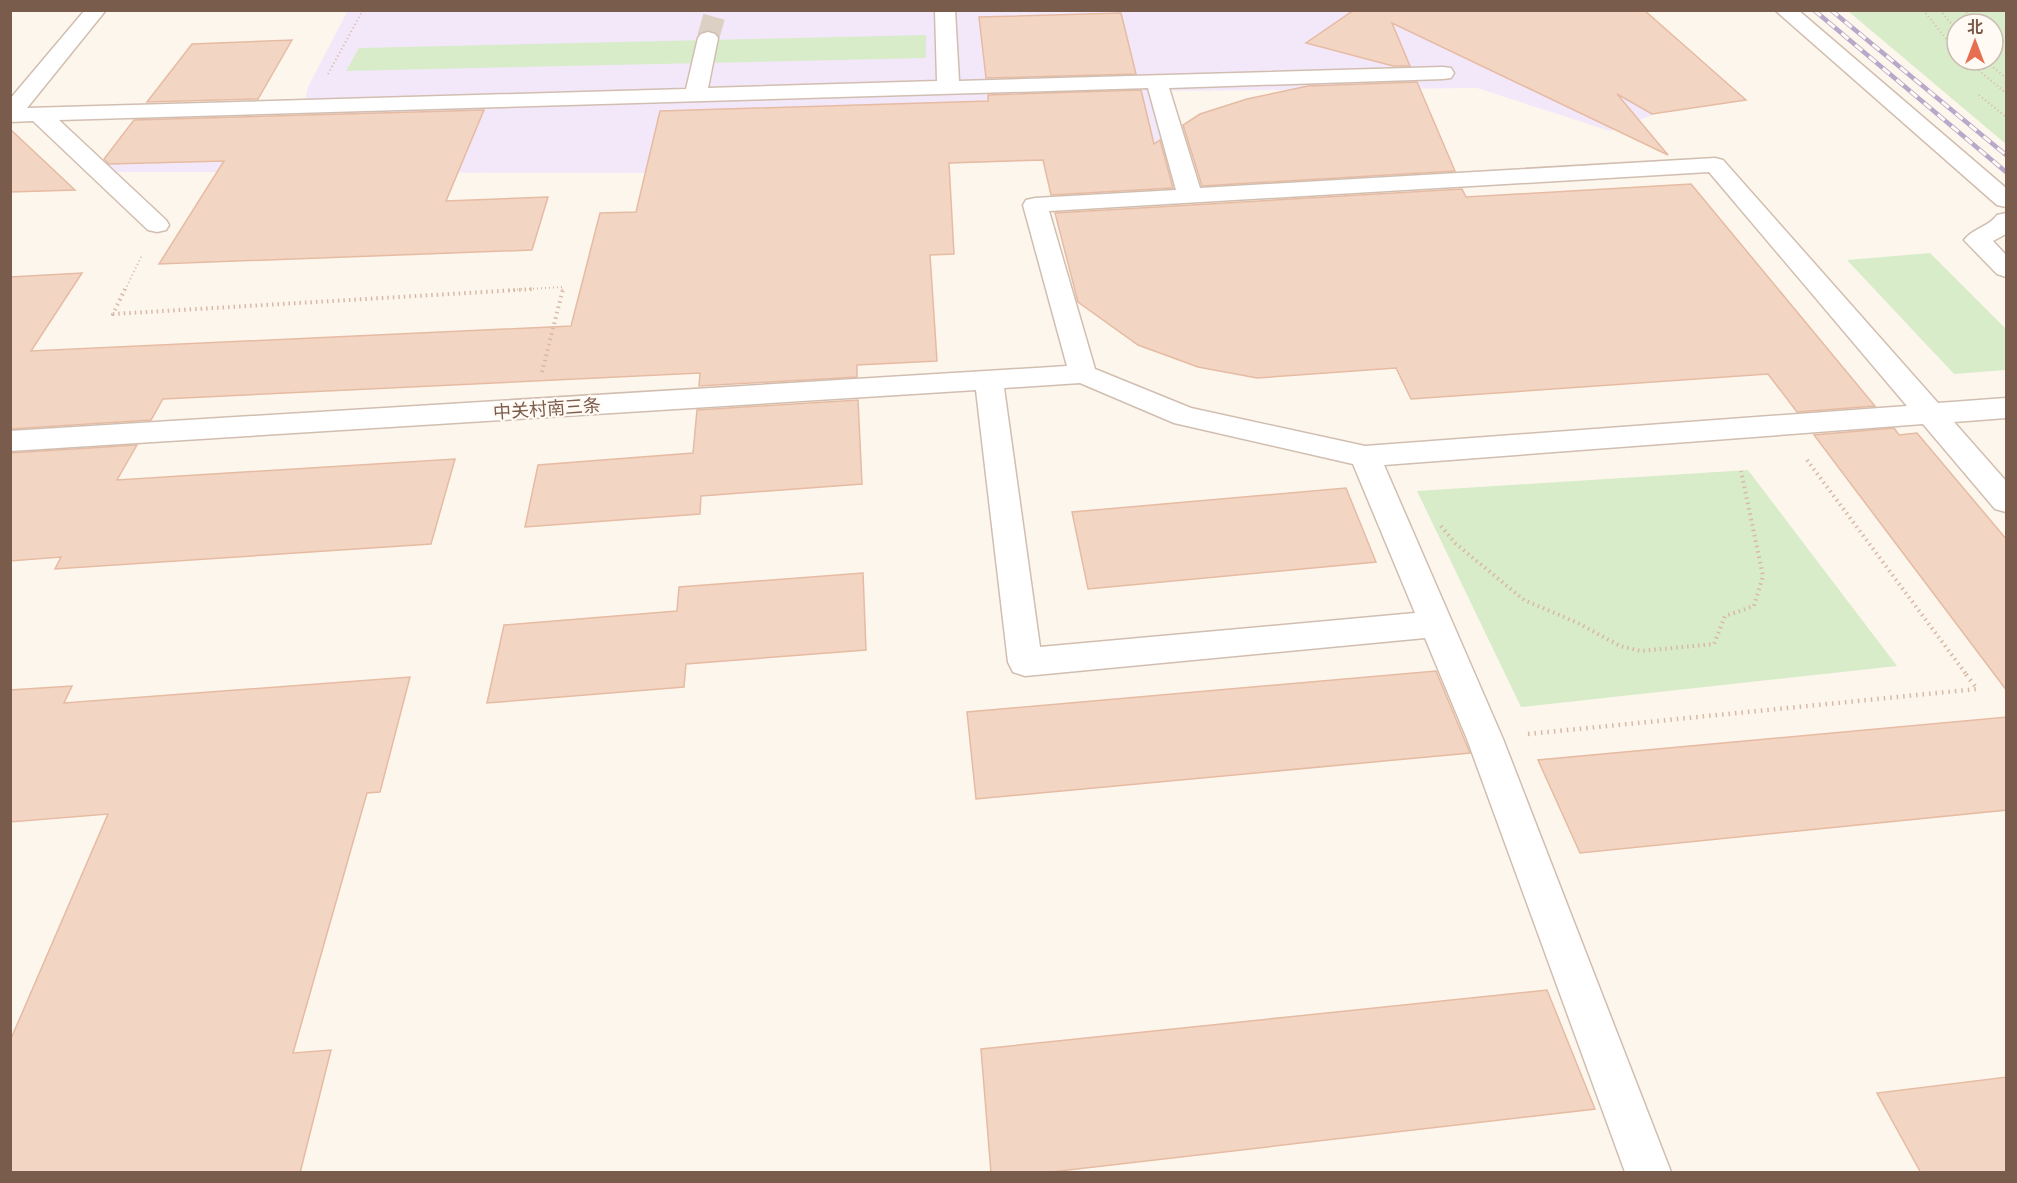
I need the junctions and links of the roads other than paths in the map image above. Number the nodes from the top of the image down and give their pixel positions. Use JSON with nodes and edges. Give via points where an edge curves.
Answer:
{"nodes":[{"id":1,"x":96,"y":10,"type":"edge"},
{"id":2,"x":945,"y":10,"type":"edge"},
{"id":3,"x":1785,"y":10,"type":"edge"},
{"id":4,"x":708,"y":38,"type":"tunnel mouth"},
{"id":5,"x":1443,"y":73,"type":"dead end"},
{"id":6,"x":1156,"y":82,"type":"junction"},
{"id":7,"x":948,"y":88,"type":"junction"},
{"id":8,"x":696,"y":95,"type":"junction"},
{"id":9,"x":39,"y":114,"type":"junction"},
{"id":10,"x":10,"y":115,"type":"edge"},
{"id":11,"x":1190,"y":196,"type":"junction"},
{"id":12,"x":2006,"y":218,"type":"edge"},
{"id":13,"x":157,"y":225,"type":"road end"},
{"id":14,"x":2007,"y":269,"type":"edge"},
{"id":15,"x":1083,"y":374,"type":"junction"},
{"id":16,"x":989,"y":380,"type":"junction"},
{"id":17,"x":2007,"y":408,"type":"edge"},
{"id":18,"x":1929,"y":412,"type":"junction"},
{"id":19,"x":10,"y":441,"type":"edge"},
{"id":20,"x":1365,"y":456,"type":"junction"},
{"id":21,"x":2007,"y":501,"type":"edge"},
{"id":22,"x":1437,"y":624,"type":"junction"},
{"id":23,"x":1648,"y":1173,"type":"edge"}],
"edges":[{"from":1,"to":10,"type":"street"},
{"from":2,"to":7,"type":"street"},
{"from":3,"to":12,"type":"street"},
{"from":4,"to":8,"type":"street"},
{"from":5,"to":6,"type":"street"},
{"from":6,"to":7,"type":"street"},
{"from":6,"to":11,"type":"street"},
{"from":7,"to":8,"type":"street"},
{"from":8,"to":9,"type":"street"},
{"from":9,"to":10,"type":"street"},
{"from":9,"to":13,"type":"street"},
{"from":11,"to":15,"type":"street","via":[[1035,205]]},
{"from":11,"to":18,"type":"street","via":[[1715,165]]},
{"from":12,"to":14,"type":"street","via":[[1977,240]]},
{"from":15,"to":16,"type":"street","name":"中关村南三条"},
{"from":15,"to":20,"type":"street","via":[[1184,416]]},
{"from":16,"to":19,"type":"street","name":"中关村南三条"},
{"from":16,"to":22,"type":"street","via":[[1025,662]]},
{"from":17,"to":18,"type":"street"},
{"from":18,"to":20,"type":"street"},
{"from":18,"to":21,"type":"street"},
{"from":20,"to":22,"type":"street"},
{"from":22,"to":23,"type":"street","via":[[1485,738]]}]}
